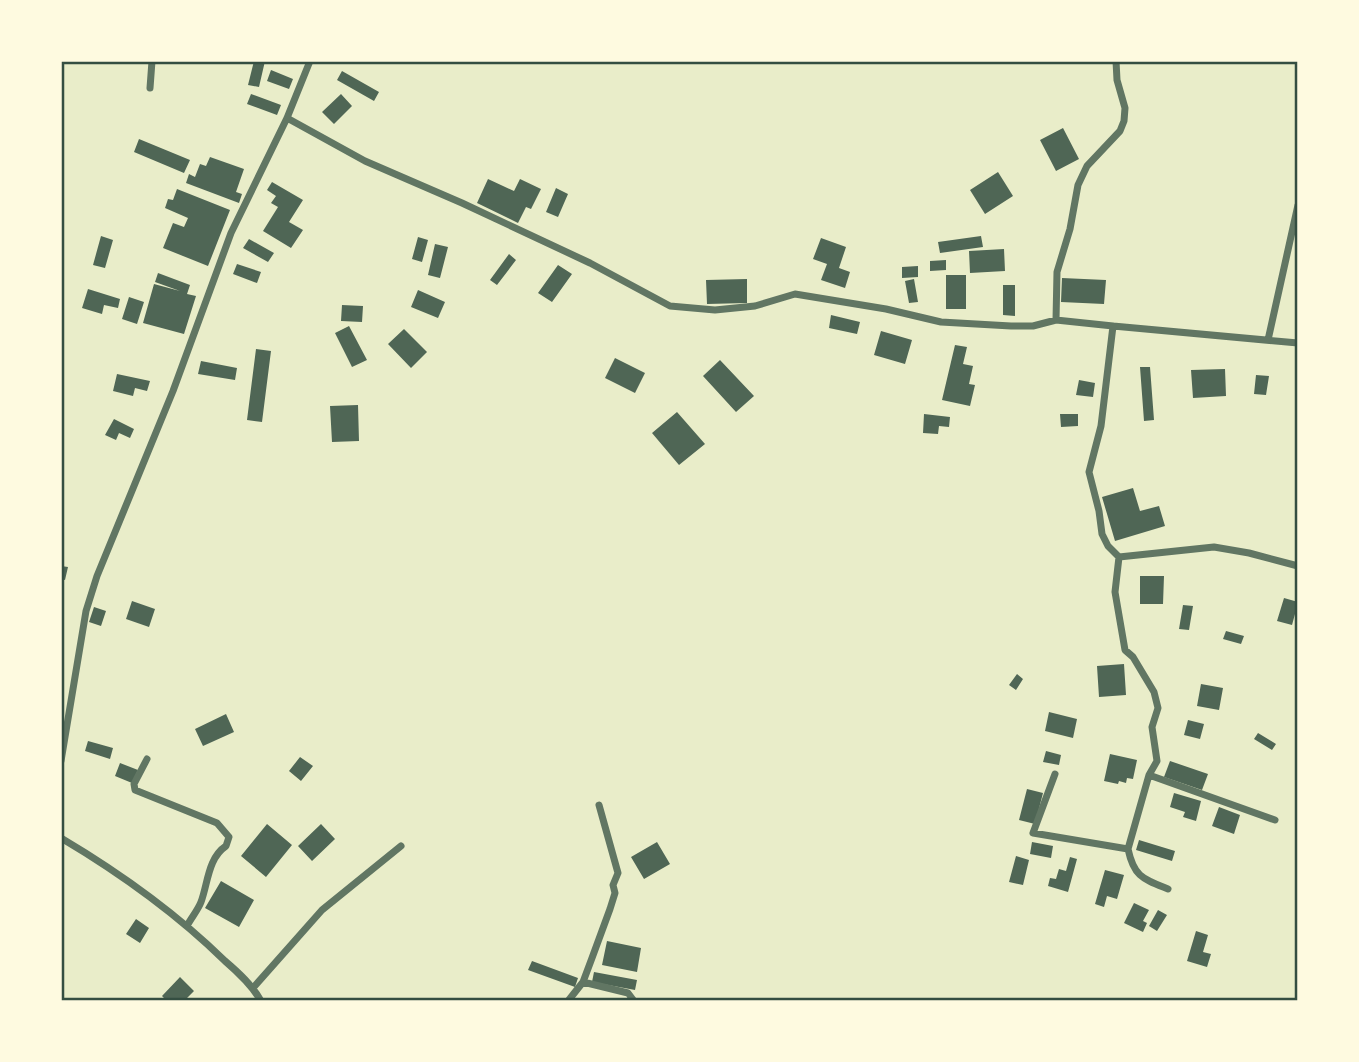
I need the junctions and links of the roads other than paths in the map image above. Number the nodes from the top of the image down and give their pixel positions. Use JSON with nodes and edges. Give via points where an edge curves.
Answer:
{"nodes":[{"id":1,"x":152,"y":61,"type":"edge"},
{"id":2,"x":310,"y":61,"type":"edge"},
{"id":3,"x":1116,"y":61,"type":"edge"},
{"id":4,"x":150,"y":88,"type":"dead end"},
{"id":5,"x":288,"y":118,"type":"junction"},
{"id":6,"x":1298,"y":205,"type":"edge"},
{"id":7,"x":1056,"y":320,"type":"junction"},
{"id":8,"x":1113,"y":326,"type":"junction"},
{"id":9,"x":1268,"y":340,"type":"junction"},
{"id":10,"x":1298,"y":343,"type":"edge"},
{"id":11,"x":1119,"y":557,"type":"junction"},
{"id":12,"x":1298,"y":566,"type":"edge"},
{"id":13,"x":147,"y":760,"type":"dead end"},
{"id":14,"x":61,"y":761,"type":"edge"},
{"id":15,"x":1055,"y":774,"type":"dead end"},
{"id":16,"x":1150,"y":775,"type":"junction"},
{"id":17,"x":599,"y":805,"type":"dead end"},
{"id":18,"x":1275,"y":820,"type":"dead end"},
{"id":19,"x":61,"y":838,"type":"edge"},
{"id":20,"x":401,"y":846,"type":"dead end"},
{"id":21,"x":1128,"y":849,"type":"junction"},
{"id":22,"x":1168,"y":890,"type":"dead end"},
{"id":23,"x":187,"y":926,"type":"junction"},
{"id":24,"x":583,"y":982,"type":"junction"},
{"id":25,"x":253,"y":988,"type":"junction"},
{"id":26,"x":261,"y":1001,"type":"edge"},
{"id":27,"x":568,"y":1001,"type":"edge"},
{"id":28,"x":635,"y":1001,"type":"edge"}],
"edges":[{"from":1,"to":4,"type":"street"},
{"from":2,"to":5,"type":"street"},
{"from":3,"to":7,"type":"street","via":[[1124,121],[1087,166],[1078,185],[1057,272]]},
{"from":5,"to":7,"type":"street","via":[[365,161],[590,263],[670,306],[715,310],[754,306],[795,294],[941,322],[1033,326]]},
{"from":5,"to":14,"type":"street","via":[[231,233],[97,576],[86,611]]},
{"from":6,"to":9,"type":"street"},
{"from":7,"to":8,"type":"street"},
{"from":8,"to":9,"type":"street"},
{"from":8,"to":11,"type":"street","via":[[1101,426],[1089,472],[1102,534]]},
{"from":9,"to":10,"type":"street"},
{"from":11,"to":12,"type":"street","via":[[1213,547]]},
{"from":11,"to":16,"type":"street","via":[[1115,592],[1125,650],[1150,685],[1158,708],[1152,727],[1157,761]]},
{"from":13,"to":23,"type":"street","via":[[134,784],[136,791],[217,823],[229,837],[211,864],[201,903]]},
{"from":15,"to":21,"type":"street","via":[[1033,833]]},
{"from":16,"to":18,"type":"street"},
{"from":16,"to":21,"type":"street"},
{"from":17,"to":24,"type":"street","via":[[618,873]]},
{"from":19,"to":23,"type":"street"},
{"from":20,"to":25,"type":"street","via":[[323,910]]},
{"from":21,"to":22,"type":"street","via":[[1138,876]]},
{"from":23,"to":25,"type":"street"},
{"from":24,"to":27,"type":"street"},
{"from":24,"to":28,"type":"street","via":[[628,993]]},
{"from":25,"to":26,"type":"street"}]}
